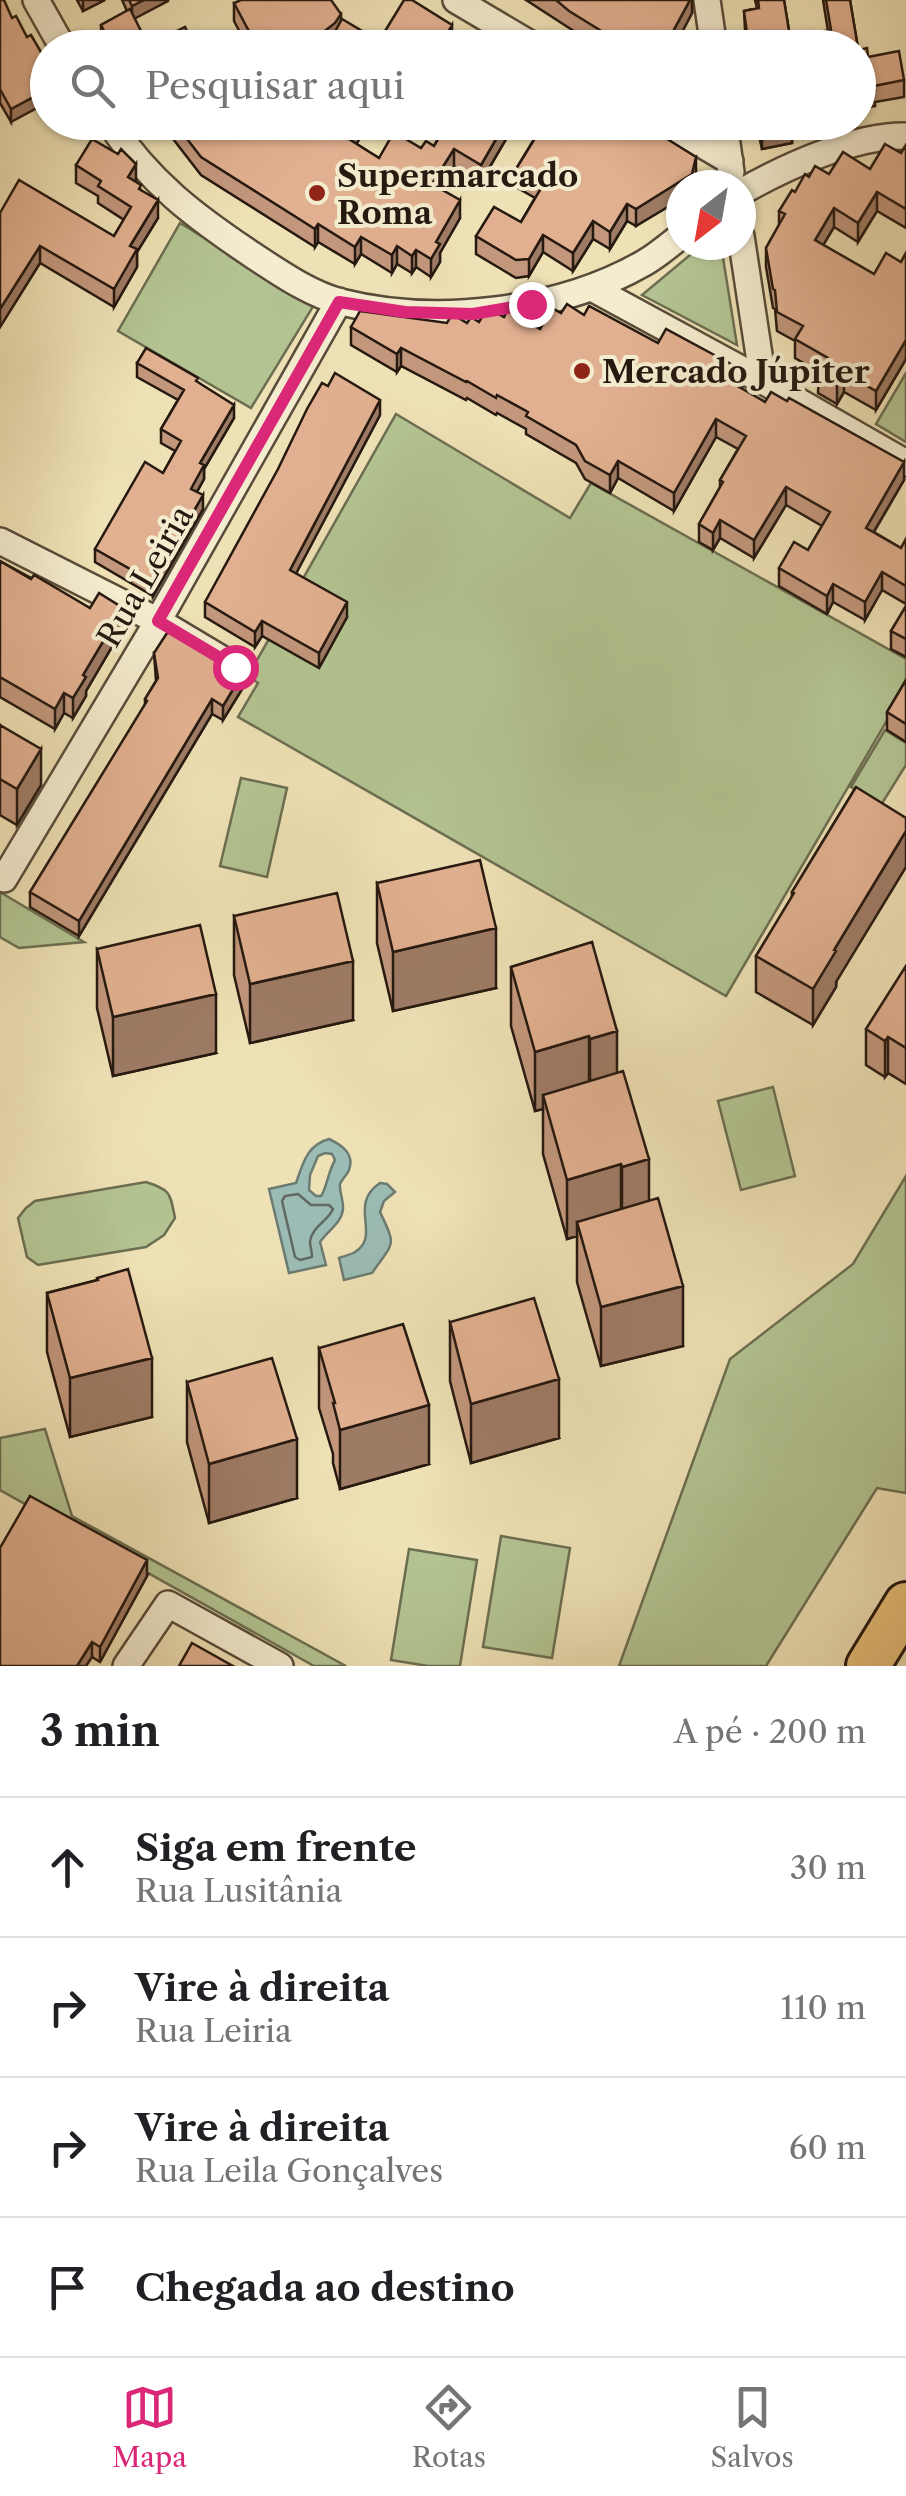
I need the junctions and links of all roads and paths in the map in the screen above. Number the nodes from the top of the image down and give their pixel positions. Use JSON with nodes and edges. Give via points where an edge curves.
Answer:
{"nodes":[{"id":1,"x":36,"y":0,"type":"edge"},
{"id":2,"x":456,"y":0,"type":"edge"},
{"id":3,"x":707,"y":0,"type":"edge"},
{"id":4,"x":53,"y":30,"type":"edge"},
{"id":5,"x":507,"y":30,"type":"edge"},
{"id":6,"x":711,"y":30,"type":"edge"},
{"id":7,"x":906,"y":136,"type":"edge"},
{"id":8,"x":121,"y":140,"type":"edge"},
{"id":9,"x":688,"y":140,"type":"edge"},
{"id":10,"x":727,"y":140,"type":"edge"},
{"id":11,"x":728,"y":170,"type":"edge"},
{"id":12,"x":732,"y":170,"type":"edge"},
{"id":13,"x":756,"y":183,"type":"edge"},
{"id":14,"x":666,"y":248,"type":"edge"},
{"id":15,"x":745,"y":260,"type":"edge"},
{"id":16,"x":592,"y":288,"type":"junction"},
{"id":17,"x":339,"y":302,"type":"junction"},
{"id":18,"x":763,"y":381,"type":"junction"},
{"id":19,"x":906,"y":463,"type":"edge"},
{"id":20,"x":0,"y":541,"type":"edge"},
{"id":21,"x":158,"y":621,"type":"junction"},
{"id":22,"x":235,"y":667,"type":"edge"},
{"id":23,"x":4,"y":880,"type":"dead end"},
{"id":24,"x":906,"y":1604,"type":"edge"},
{"id":25,"x":126,"y":1666,"type":"edge"},
{"id":26,"x":280,"y":1666,"type":"edge"},
{"id":27,"x":868,"y":1666,"type":"edge"}],
"edges":[{"from":1,"to":4,"type":"street"},
{"from":2,"to":5,"type":"street"},
{"from":3,"to":6,"type":"street"},
{"from":7,"to":13,"type":"street","via":[[826,153]]},
{"from":8,"to":17,"type":"street","via":[[165,191],[206,224]]},
{"from":9,"to":11,"type":"street"},
{"from":10,"to":12,"type":"street"},
{"from":14,"to":16,"type":"street"},
{"from":15,"to":18,"type":"street"},
{"from":16,"to":17,"type":"street","via":[[473,314]]},
{"from":16,"to":18,"type":"street"},
{"from":17,"to":21,"type":"street","name":"Rua Leiria"},
{"from":18,"to":19,"type":"street"},
{"from":20,"to":21,"type":"street"},
{"from":21,"to":22,"type":"street"},
{"from":21,"to":23,"type":"street","name":"Rua Leiria"},
{"from":24,"to":27,"type":"highway"},
{"from":25,"to":26,"type":"street","via":[[168,1604]]}]}
